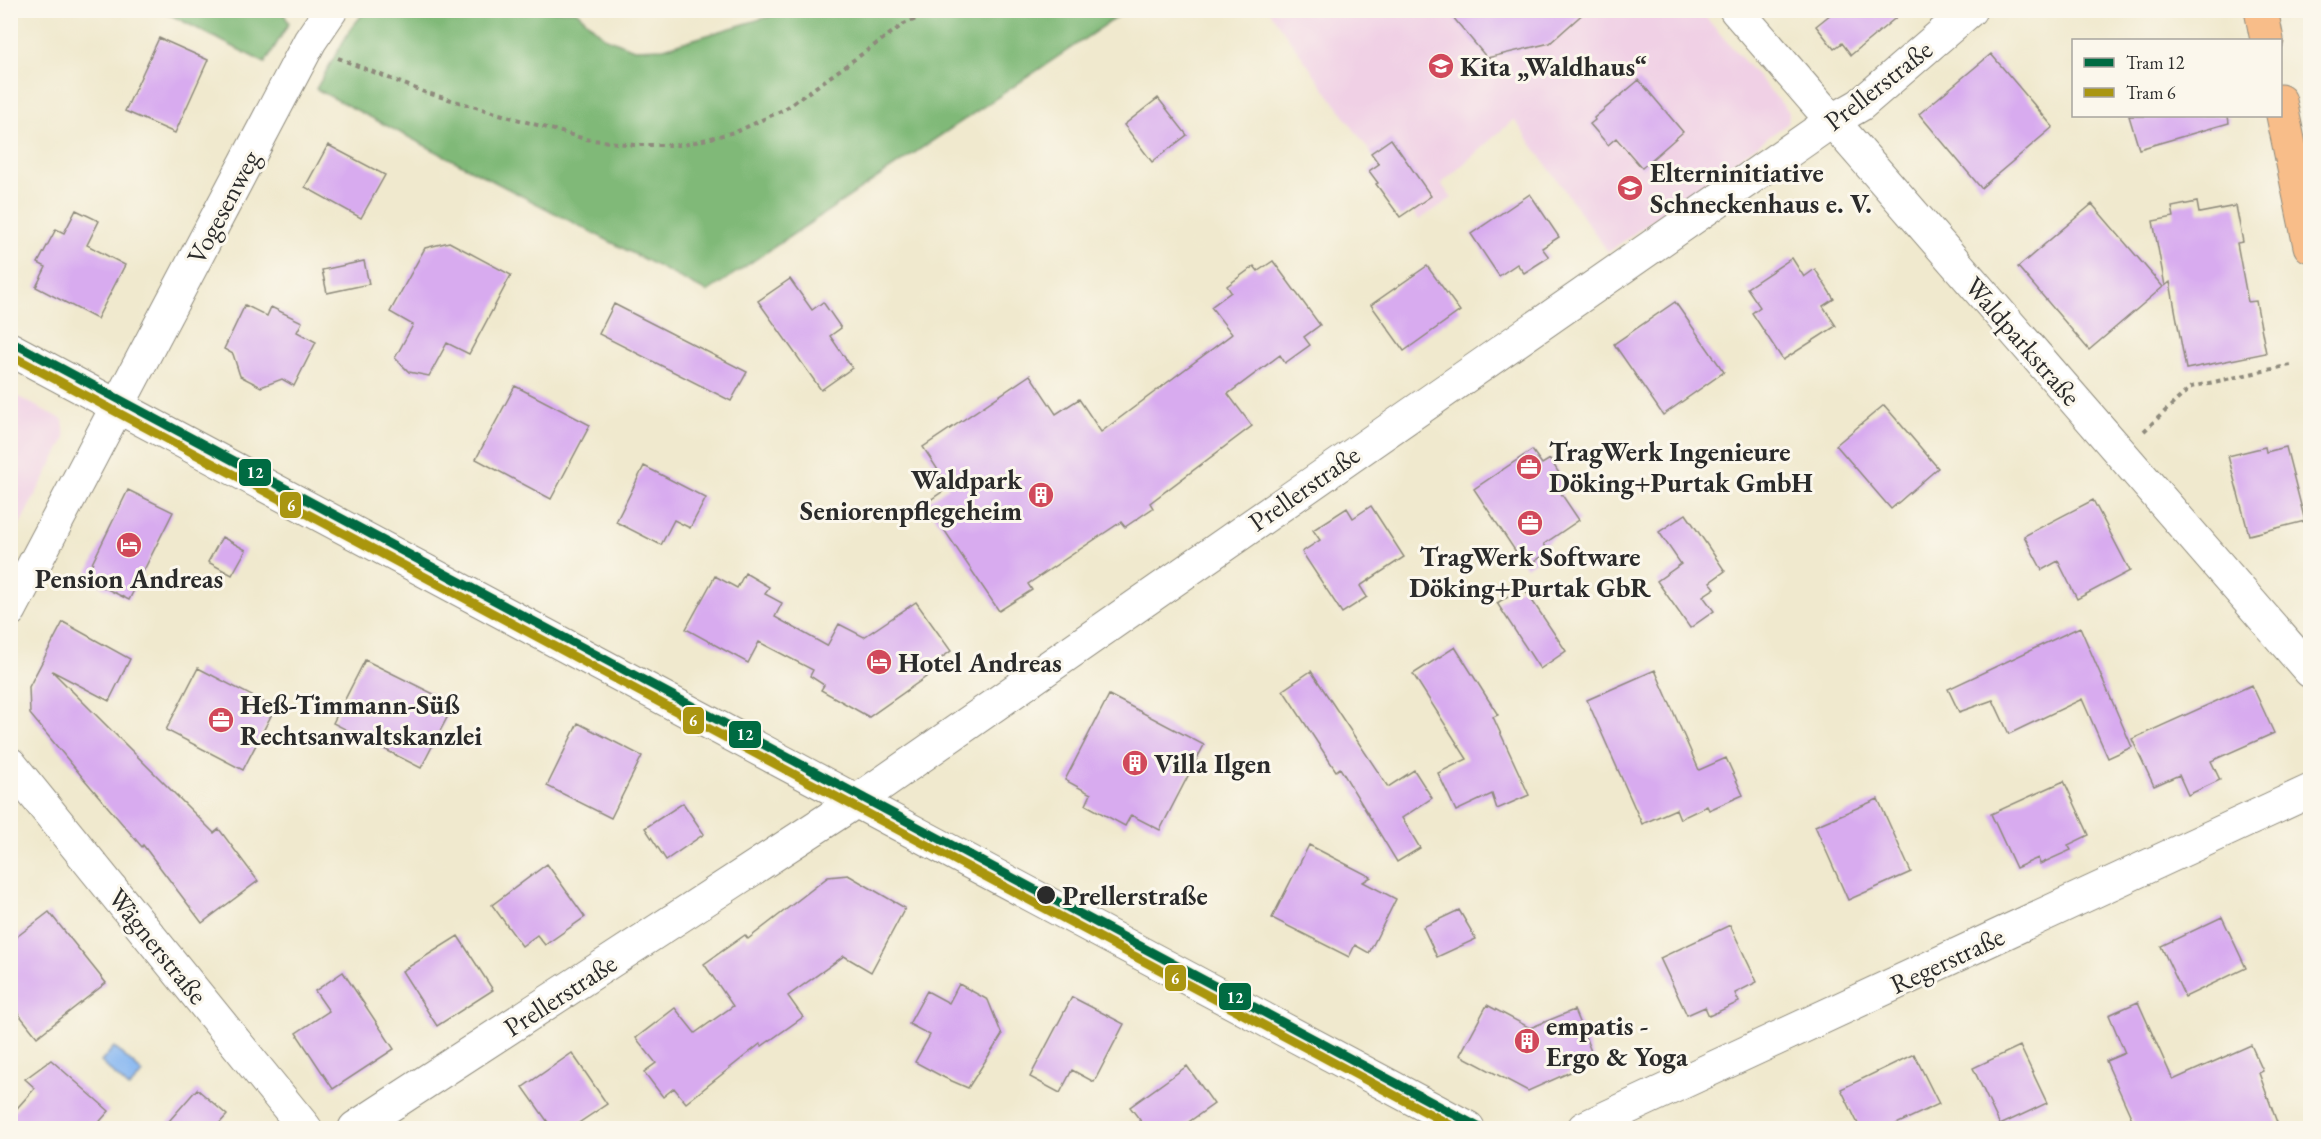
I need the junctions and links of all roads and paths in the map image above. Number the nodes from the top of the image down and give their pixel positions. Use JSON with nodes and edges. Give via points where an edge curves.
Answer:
{"nodes":[{"id":1,"x":331,"y":10,"type":"edge"},
{"id":2,"x":938,"y":10,"type":"edge"},
{"id":3,"x":978,"y":10,"type":"edge"},
{"id":4,"x":1088,"y":10,"type":"edge"},
{"id":5,"x":1736,"y":10,"type":"edge"},
{"id":6,"x":1970,"y":10,"type":"edge"},
{"id":7,"x":2261,"y":10,"type":"edge"},
{"id":8,"x":2267,"y":39,"type":"edge"},
{"id":9,"x":310,"y":42,"type":"junction"},
{"id":10,"x":2282,"y":111,"type":"edge"},
{"id":11,"x":1832,"y":121,"type":"junction"},
{"id":12,"x":2310,"y":246,"type":"edge"},
{"id":13,"x":10,"y":349,"type":"edge"},
{"id":14,"x":2295,"y":364,"type":"dead end"},
{"id":15,"x":118,"y":405,"type":"junction"},
{"id":16,"x":2121,"y":453,"type":"junction"},
{"id":17,"x":10,"y":610,"type":"edge"},
{"id":18,"x":2310,"y":671,"type":"edge"},
{"id":19,"x":10,"y":764,"type":"edge"},
{"id":20,"x":2310,"y":791,"type":"edge"},
{"id":21,"x":855,"y":802,"type":"junction"},
{"id":22,"x":305,"y":1128,"type":"edge"},
{"id":23,"x":355,"y":1128,"type":"edge"},
{"id":24,"x":1468,"y":1128,"type":"edge"},
{"id":25,"x":1584,"y":1128,"type":"edge"}],
"edges":[{"from":1,"to":9,"type":"street","name":"Vogesenweg"},
{"from":2,"to":9,"type":"path","via":[[904,24],[785,109],[738,131],[684,145],[634,145],[585,139],[424,93],[341,60]]},
{"from":3,"to":4,"type":"path","via":[[1060,15]]},
{"from":5,"to":11,"type":"street","name":"Waldparkstraße"},
{"from":6,"to":11,"type":"street","name":"Prellerstraße","via":[[1860,105]]},
{"from":7,"to":8,"type":"main road"},
{"from":9,"to":15,"type":"street","name":"Vogesenweg"},
{"from":10,"to":12,"type":"main road"},
{"from":11,"to":16,"type":"street","name":"Waldparkstraße"},
{"from":11,"to":21,"type":"street","name":"Prellerstraße"},
{"from":13,"to":15,"type":"street"},
{"from":14,"to":16,"type":"path","via":[[2191,387]]},
{"from":15,"to":17,"type":"street","name":"Vogesenweg"},
{"from":15,"to":21,"type":"street"},
{"from":16,"to":18,"type":"street","name":"Waldparkstraße"},
{"from":19,"to":22,"type":"street","name":"Wägnerstraße"},
{"from":20,"to":25,"type":"street","name":"Regerstraße"},
{"from":21,"to":23,"type":"street","name":"Prellerstraße"},
{"from":21,"to":24,"type":"street"}]}
